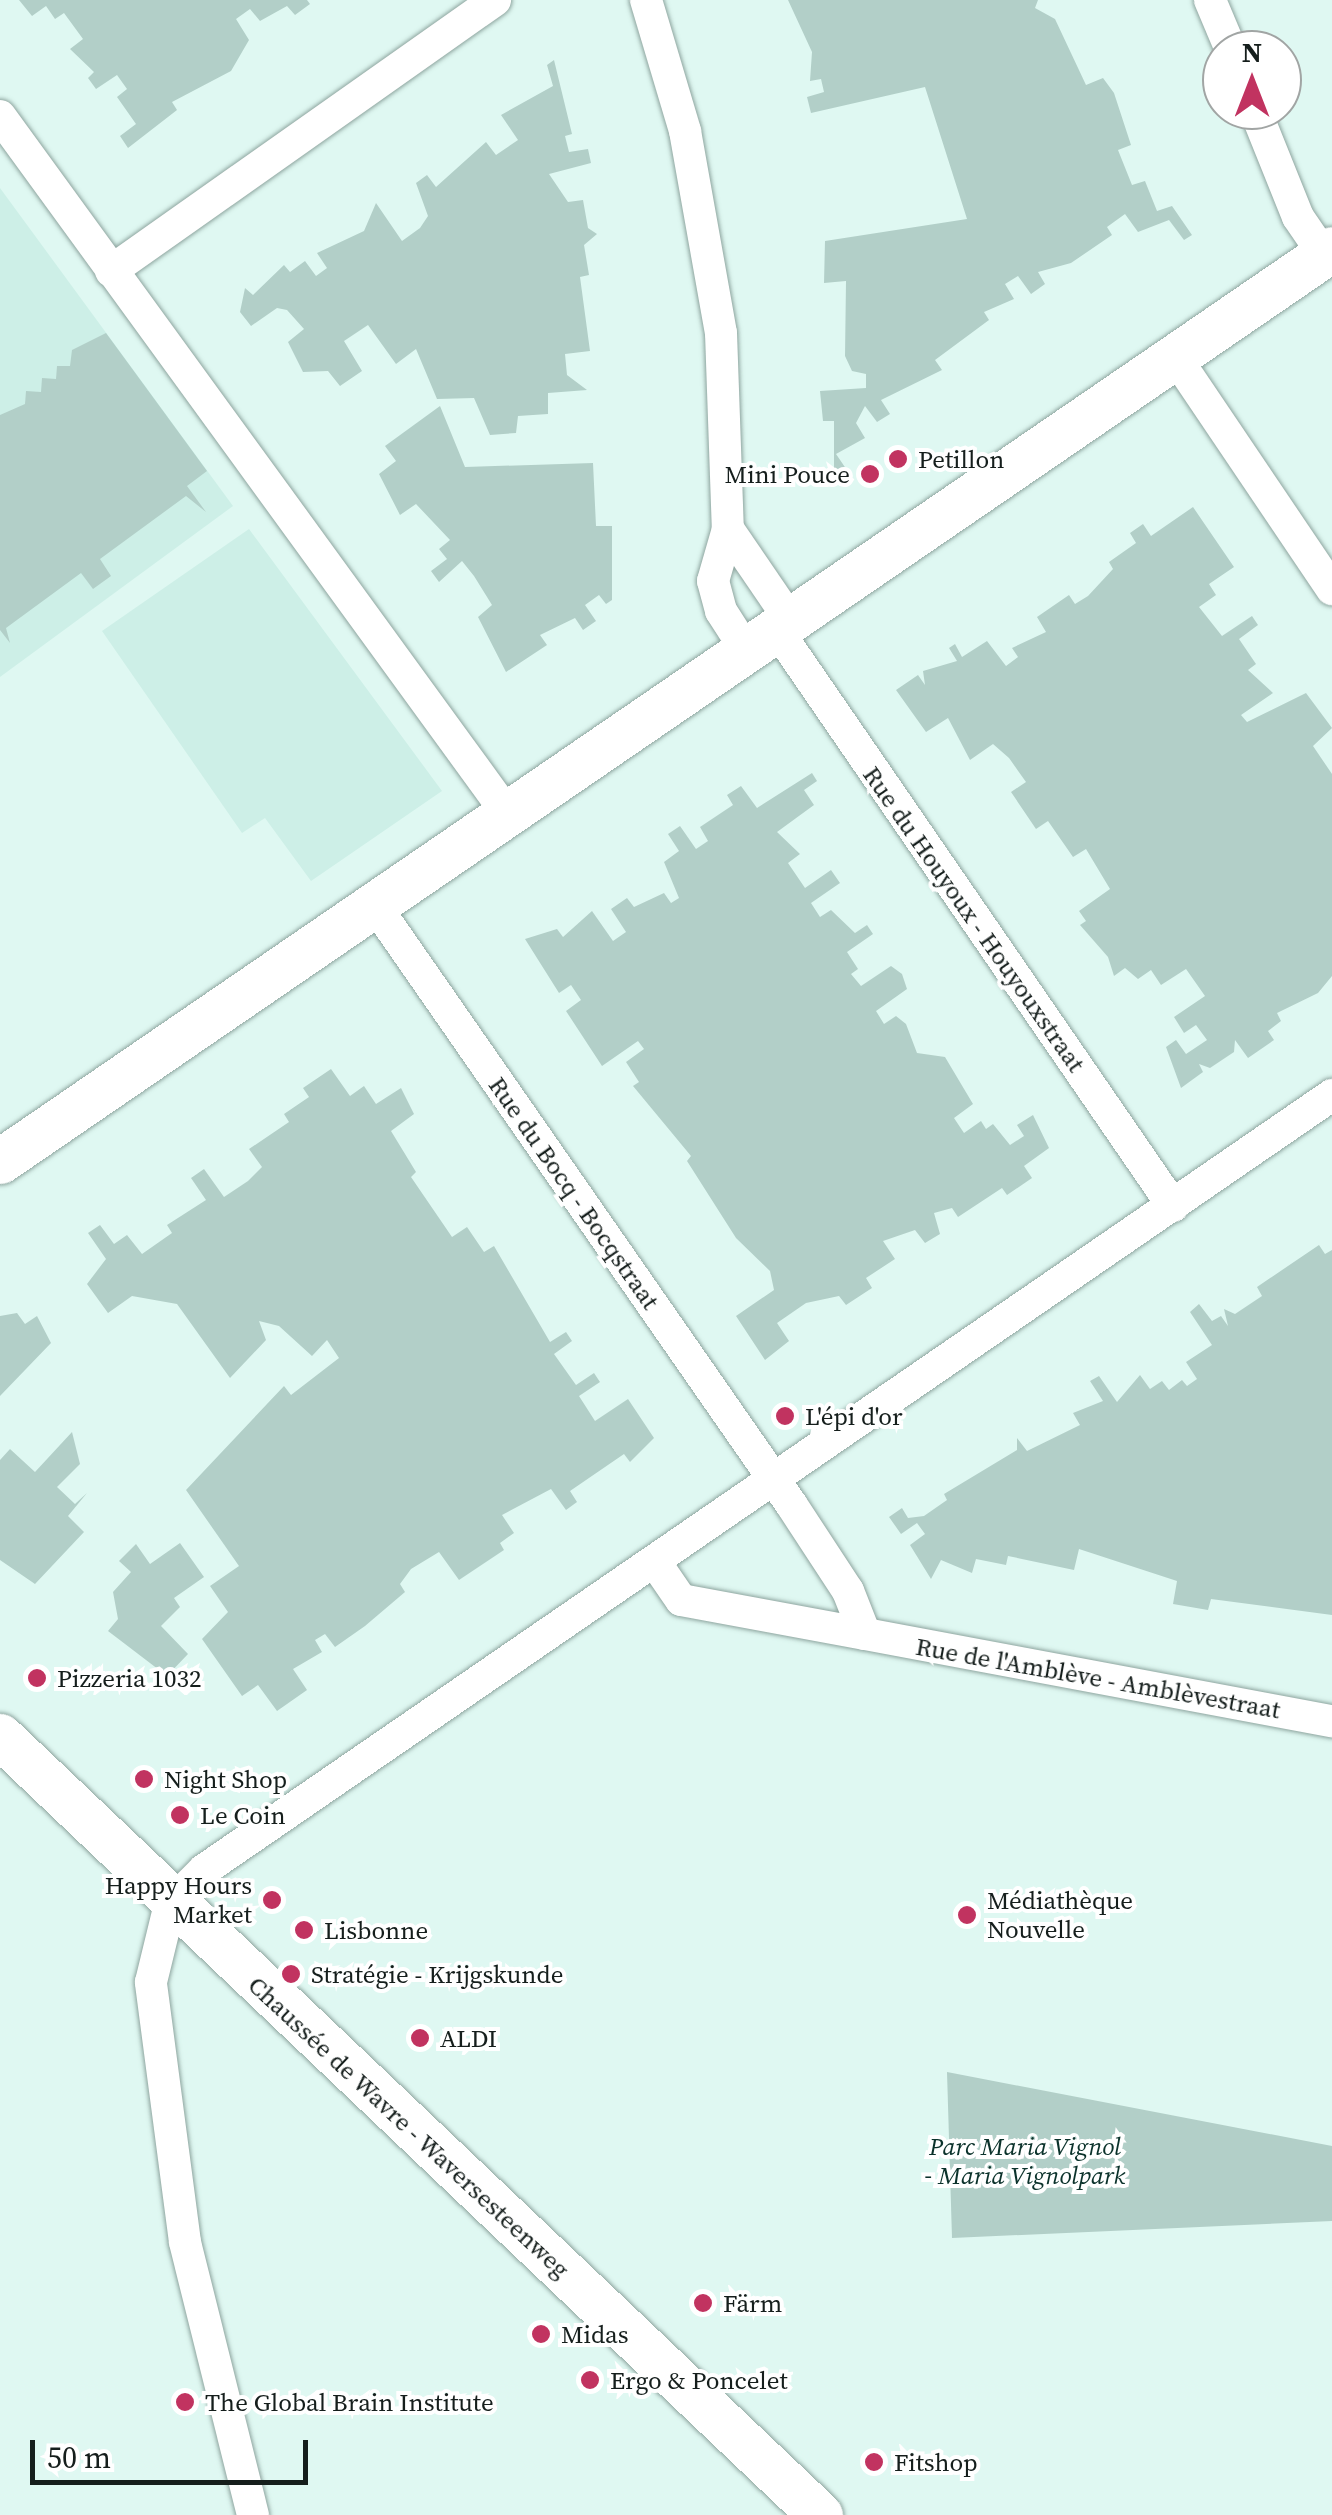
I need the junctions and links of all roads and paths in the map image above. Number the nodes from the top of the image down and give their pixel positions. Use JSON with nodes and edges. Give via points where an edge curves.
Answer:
{"nodes":[{"id":1,"x":495,"y":0,"type":"edge"},
{"id":2,"x":646,"y":0,"type":"edge"},
{"id":3,"x":1210,"y":0,"type":"edge"},
{"id":4,"x":1222,"y":30,"type":"edge"},
{"id":5,"x":0,"y":116,"type":"edge"},
{"id":6,"x":1263,"y":130,"type":"edge"},
{"id":7,"x":1328,"y":252,"type":"edge"},
{"id":8,"x":111,"y":271,"type":"junction"},
{"id":9,"x":1176,"y":358,"type":"junction"},
{"id":10,"x":728,"y":530,"type":"junction"},
{"id":11,"x":1332,"y":589,"type":"edge"},
{"id":12,"x":771,"y":633,"type":"junction"},
{"id":13,"x":507,"y":814,"type":"junction"},
{"id":14,"x":374,"y":904,"type":"junction"},
{"id":15,"x":1332,"y":1095,"type":"edge"},
{"id":16,"x":0,"y":1161,"type":"edge"},
{"id":17,"x":1173,"y":1206,"type":"junction"},
{"id":18,"x":772,"y":1482,"type":"junction"},
{"id":19,"x":658,"y":1564,"type":"junction"},
{"id":20,"x":865,"y":1634,"type":"junction"},
{"id":21,"x":1332,"y":1721,"type":"edge"},
{"id":22,"x":0,"y":1736,"type":"edge"},
{"id":23,"x":170,"y":1904,"type":"junction"},
{"id":24,"x":253,"y":2515,"type":"edge"},
{"id":25,"x":820,"y":2515,"type":"edge"}],
"edges":[{"from":1,"to":8,"type":"street"},
{"from":2,"to":10,"type":"street","via":[[685,131],[721,332]]},
{"from":3,"to":4,"type":"street"},
{"from":5,"to":8,"type":"street"},
{"from":6,"to":7,"type":"street","via":[[1298,217]]},
{"from":7,"to":9,"type":"street"},
{"from":8,"to":13,"type":"street"},
{"from":9,"to":11,"type":"street"},
{"from":9,"to":12,"type":"street"},
{"from":10,"to":12,"type":"street"},
{"from":10,"to":12,"type":"street","via":[[713,581],[720,611]]},
{"from":12,"to":13,"type":"street"},
{"from":12,"to":17,"type":"street","name":"Rue du Houyoux - Houyouxstraat"},
{"from":13,"to":14,"type":"street"},
{"from":14,"to":16,"type":"street"},
{"from":14,"to":18,"type":"street","name":"Rue du Bocq - Bocqstraat"},
{"from":15,"to":17,"type":"street"},
{"from":17,"to":18,"type":"street"},
{"from":18,"to":19,"type":"street"},
{"from":18,"to":20,"type":"street","name":"Rue du Bocq - Bocqstraat","via":[[848,1590]]},
{"from":19,"to":20,"type":"street","name":"Rue de l'Amblève - Amblèvestraat","via":[[681,1600]]},
{"from":19,"to":23,"type":"street","via":[[204,1870]]},
{"from":20,"to":21,"type":"street","name":"Rue de l'Amblève - Amblèvestraat"},
{"from":22,"to":23,"type":"street","name":"Chaussée de Wavre - Waversesteenweg"},
{"from":23,"to":24,"type":"street","via":[[151,1982],[185,2242]]},
{"from":23,"to":25,"type":"street","name":"Chaussée de Wavre - Waversesteenweg"}]}
